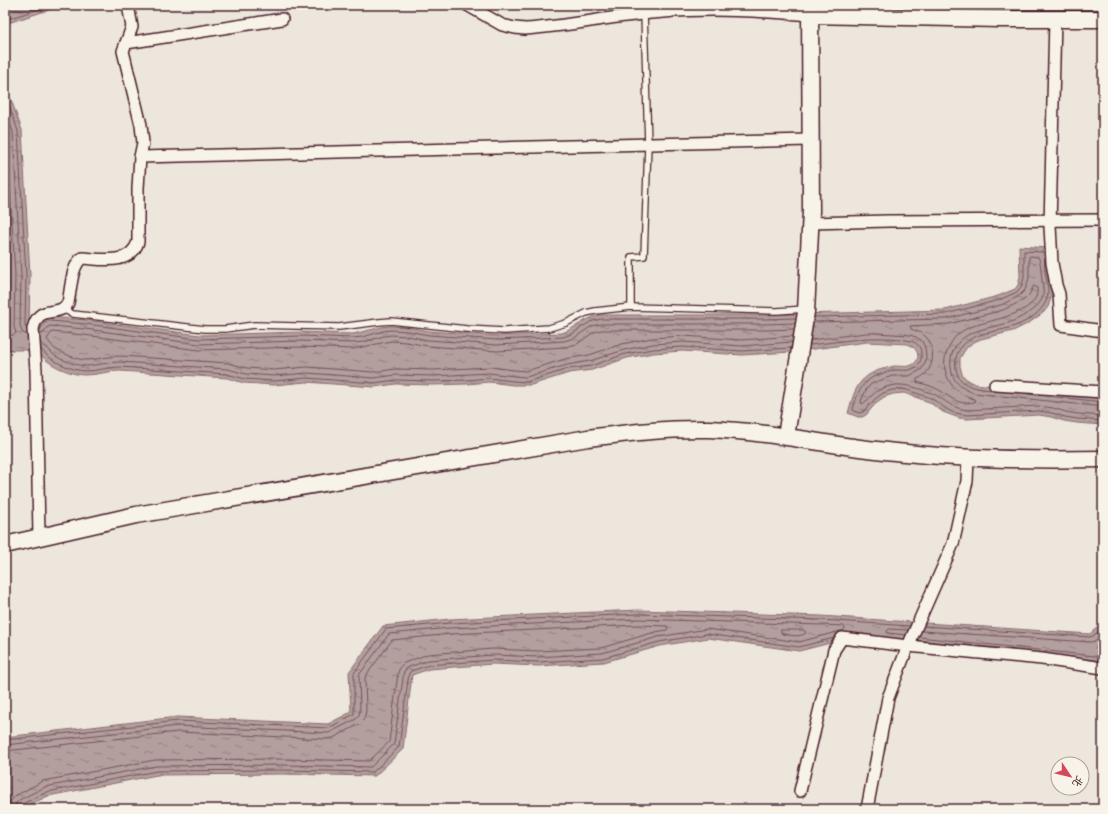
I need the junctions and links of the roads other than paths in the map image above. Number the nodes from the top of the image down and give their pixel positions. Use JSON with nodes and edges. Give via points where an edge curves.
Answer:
{"nodes":[{"id":1,"x":128,"y":5,"type":"edge"},
{"id":2,"x":468,"y":5,"type":"edge"},
{"id":3,"x":644,"y":9,"type":"edge"},
{"id":4,"x":810,"y":10,"type":"edge"},
{"id":5,"x":282,"y":19,"type":"dead end"},
{"id":6,"x":1055,"y":19,"type":"junction"},
{"id":7,"x":1103,"y":19,"type":"edge"},
{"id":8,"x":126,"y":43,"type":"junction"},
{"id":9,"x":810,"y":140,"type":"junction"},
{"id":10,"x":648,"y":145,"type":"junction"},
{"id":11,"x":140,"y":157,"type":"junction"},
{"id":12,"x":1050,"y":220,"type":"junction"},
{"id":13,"x":1103,"y":220,"type":"edge"},
{"id":14,"x":810,"y":223,"type":"junction"},
{"id":15,"x":630,"y":307,"type":"junction"},
{"id":16,"x":62,"y":309,"type":"junction"},
{"id":17,"x":806,"y":310,"type":"junction"},
{"id":18,"x":1103,"y":331,"type":"edge"},
{"id":19,"x":995,"y":385,"type":"dead end"},
{"id":20,"x":1103,"y":392,"type":"edge"},
{"id":21,"x":786,"y":436,"type":"junction"},
{"id":22,"x":968,"y":458,"type":"junction"},
{"id":23,"x":1103,"y":459,"type":"edge"},
{"id":24,"x":38,"y":537,"type":"junction"},
{"id":25,"x":5,"y":545,"type":"edge"},
{"id":26,"x":908,"y":646,"type":"junction"},
{"id":27,"x":1103,"y":668,"type":"edge"},
{"id":28,"x":800,"y":791,"type":"dead end"},
{"id":29,"x":867,"y":809,"type":"edge"}],
"edges":[{"from":1,"to":8,"type":"street","via":[[132,27]]},
{"from":2,"to":3,"type":"street","via":[[502,25],[525,29]]},
{"from":3,"to":4,"type":"street","via":[[765,12]]},
{"from":3,"to":10,"type":"lane"},
{"from":4,"to":6,"type":"main road","via":[[992,19]]},
{"from":4,"to":9,"type":"main road"},
{"from":5,"to":8,"type":"street"},
{"from":6,"to":7,"type":"main road"},
{"from":6,"to":12,"type":"street"},
{"from":8,"to":11,"type":"street","via":[[123,51],[141,125],[143,143]]},
{"from":9,"to":10,"type":"street"},
{"from":9,"to":14,"type":"main road"},
{"from":10,"to":11,"type":"street"},
{"from":10,"to":15,"type":"lane","via":[[644,256],[631,257]]},
{"from":11,"to":16,"type":"street","via":[[136,246],[131,253],[115,260],[78,260],[74,268],[68,303]]},
{"from":12,"to":13,"type":"street"},
{"from":12,"to":14,"type":"street"},
{"from":12,"to":18,"type":"street","via":[[1052,263],[1059,294],[1061,324]]},
{"from":14,"to":17,"type":"main road"},
{"from":15,"to":16,"type":"lane","via":[[586,313],[549,328],[504,331],[392,321],[339,328],[254,325],[205,329],[74,314]]},
{"from":15,"to":17,"type":"lane"},
{"from":16,"to":24,"type":"street","via":[[42,314],[36,320],[34,329]]},
{"from":17,"to":21,"type":"main road"},
{"from":19,"to":20,"type":"street"},
{"from":21,"to":22,"type":"main road","via":[[886,451]]},
{"from":21,"to":24,"type":"main road","via":[[692,429],[588,438],[136,514]]},
{"from":22,"to":23,"type":"main road"},
{"from":22,"to":26,"type":"street","via":[[967,482],[953,544]]},
{"from":24,"to":25,"type":"main road"},
{"from":26,"to":27,"type":"street","via":[[1042,659]]},
{"from":26,"to":28,"type":"street","via":[[842,638],[834,650]]},
{"from":26,"to":29,"type":"street","via":[[888,698]]}]}
